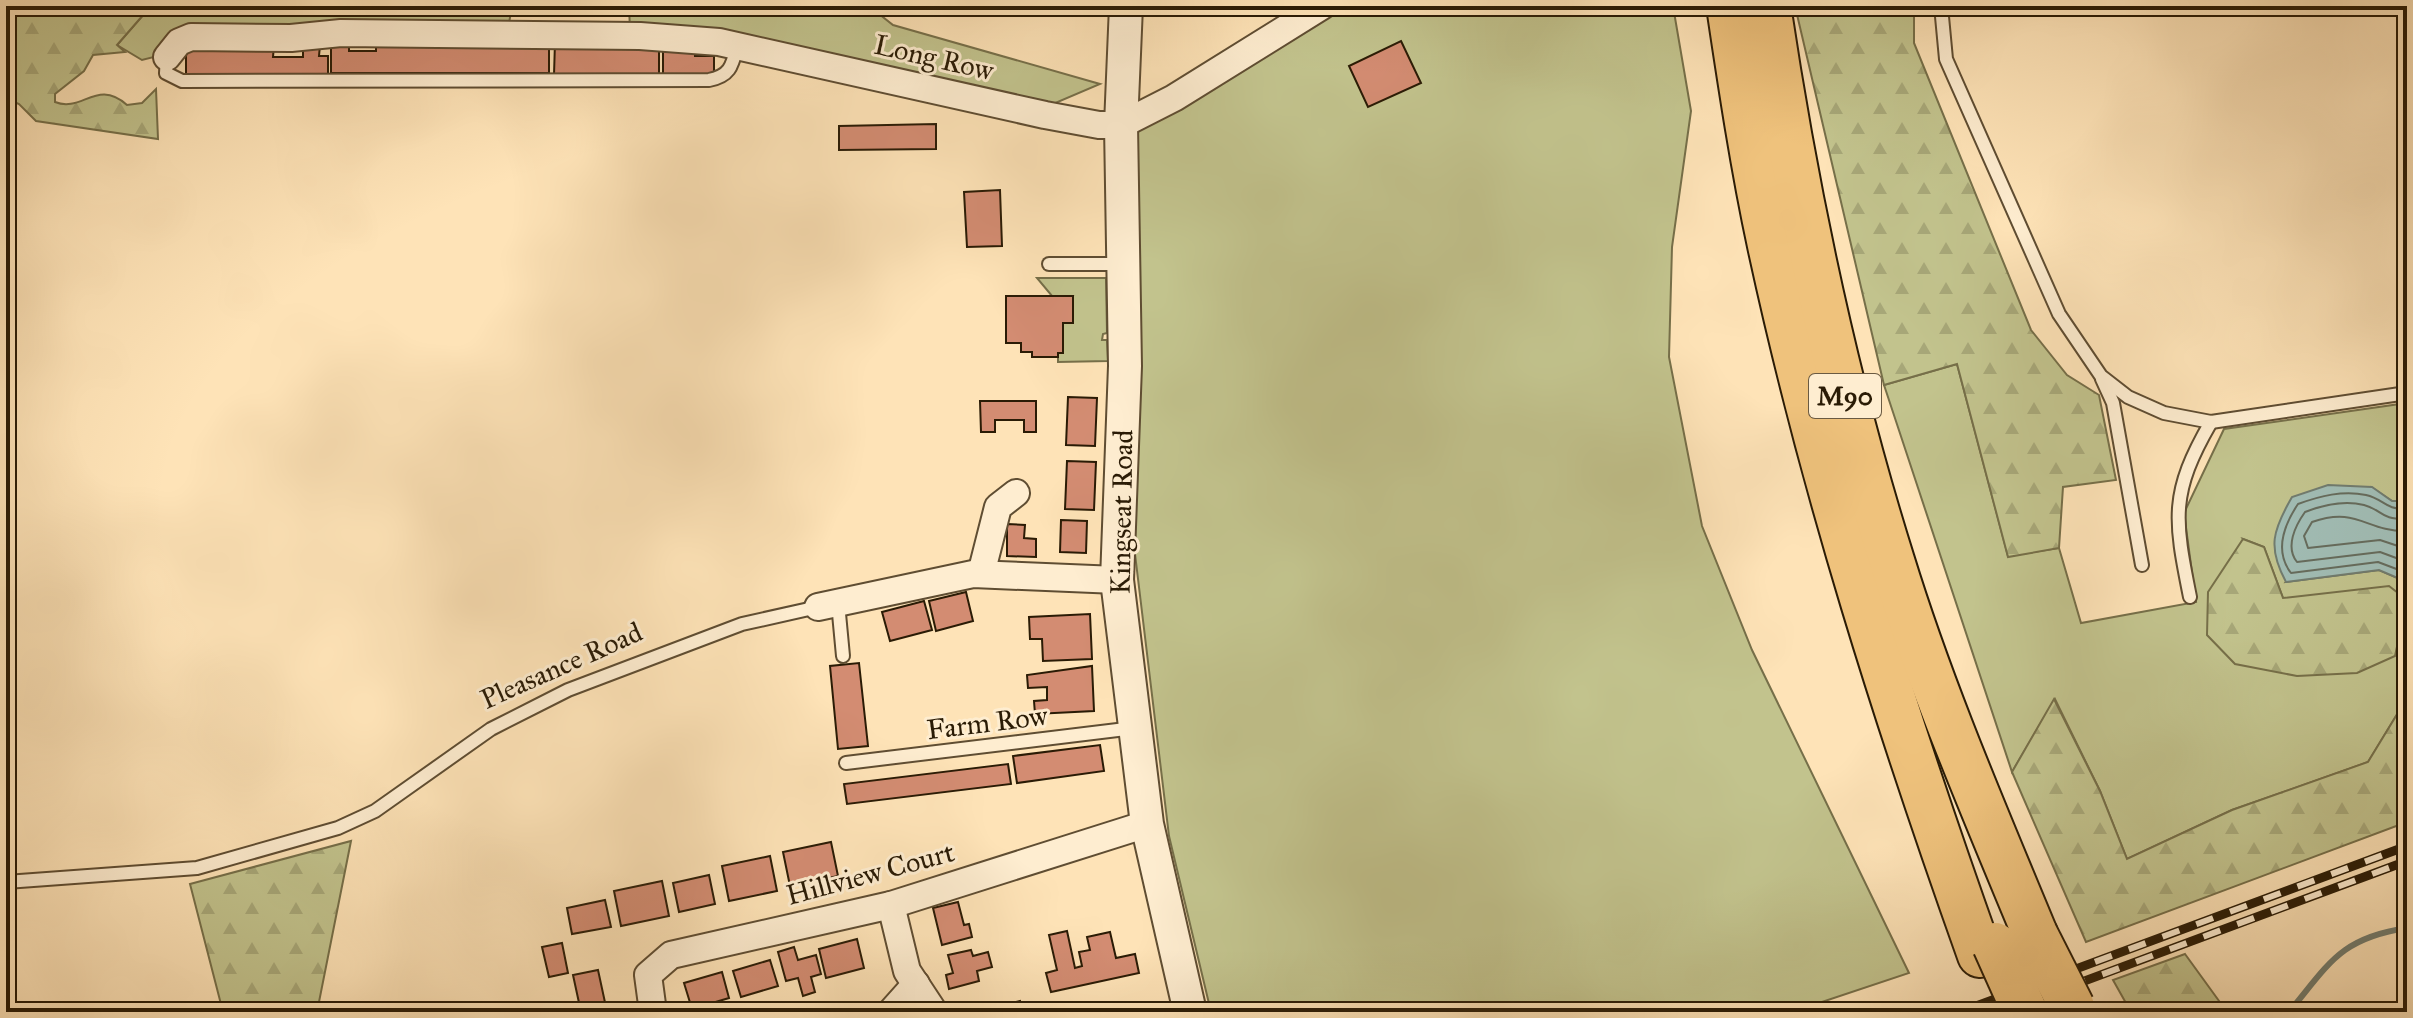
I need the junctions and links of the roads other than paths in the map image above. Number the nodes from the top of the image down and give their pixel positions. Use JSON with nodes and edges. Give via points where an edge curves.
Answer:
{"nodes":[{"id":1,"x":1126,"y":6,"type":"edge"},
{"id":2,"x":1322,"y":6,"type":"edge"},
{"id":3,"x":1729,"y":6,"type":"edge"},
{"id":4,"x":1768,"y":6,"type":"edge"},
{"id":5,"x":1941,"y":6,"type":"edge"},
{"id":6,"x":737,"y":47,"type":"junction"},
{"id":7,"x":167,"y":57,"type":"joint"},
{"id":8,"x":1121,"y":125,"type":"junction"},
{"id":9,"x":1049,"y":264,"type":"dead end"},
{"id":10,"x":1125,"y":264,"type":"junction"},
{"id":11,"x":2101,"y":376,"type":"junction"},
{"id":12,"x":2407,"y":393,"type":"edge"},
{"id":13,"x":2211,"y":422,"type":"junction"},
{"id":14,"x":1016,"y":493,"type":"dead end"},
{"id":15,"x":2142,"y":565,"type":"dead end"},
{"id":16,"x":981,"y":574,"type":"junction"},
{"id":17,"x":1117,"y":580,"type":"junction"},
{"id":18,"x":2190,"y":597,"type":"dead end"},
{"id":19,"x":828,"y":605,"type":"junction"},
{"id":20,"x":843,"y":656,"type":"dead end"},
{"id":21,"x":1134,"y":728,"type":"junction"},
{"id":22,"x":846,"y":763,"type":"dead end"},
{"id":23,"x":1147,"y":824,"type":"junction"},
{"id":24,"x":6,"y":882,"type":"edge"},
{"id":25,"x":891,"y":905,"type":"junction"},
{"id":26,"x":2013,"y":941,"type":"junction"},
{"id":27,"x":916,"y":984,"type":"junction"},
{"id":28,"x":2077,"y":1008,"type":"edge"},
{"id":29,"x":653,"y":1012,"type":"edge"},
{"id":30,"x":891,"y":1012,"type":"edge"},
{"id":31,"x":934,"y":1012,"type":"edge"},
{"id":32,"x":1190,"y":1012,"type":"edge"},
{"id":33,"x":2004,"y":1012,"type":"edge"},
{"id":34,"x":2025,"y":1012,"type":"edge"}],
"edges":[{"from":1,"to":8,"type":"street","name":"Kingseat Road"},
{"from":2,"to":8,"type":"street"},
{"from":3,"to":26,"type":"highway","number":"M90","via":[[1769,243],[1806,401],[1871,626]]},
{"from":4,"to":26,"type":"highway","number":"M90","via":[[1833,351],[1892,561],[1968,774]]},
{"from":5,"to":11,"type":"lane","via":[[1946,59],[2059,314]]},
{"from":6,"to":7,"type":"street","name":"Long Row","via":[[640,36],[341,33],[191,37]]},
{"from":6,"to":7,"type":"lane","via":[[732,69],[709,80],[182,81],[166,73]]},
{"from":6,"to":8,"type":"street","name":"Long Row","via":[[1045,115]]},
{"from":8,"to":10,"type":"street","name":"Kingseat Road"},
{"from":9,"to":10,"type":"lane"},
{"from":10,"to":17,"type":"street","name":"Kingseat Road"},
{"from":11,"to":13,"type":"lane","via":[[2128,397],[2164,413]]},
{"from":11,"to":15,"type":"lane","via":[[2113,403]]},
{"from":12,"to":13,"type":"lane"},
{"from":13,"to":18,"type":"lane","via":[[2192,456],[2176,521]]},
{"from":14,"to":16,"type":"street","via":[[998,507]]},
{"from":16,"to":17,"type":"street","name":"Pleasance Road"},
{"from":16,"to":19,"type":"street","name":"Pleasance Road"},
{"from":17,"to":21,"type":"street","name":"Kingseat Road"},
{"from":19,"to":20,"type":"lane"},
{"from":19,"to":24,"type":"lane","name":"Pleasance Road","via":[[742,624],[568,690],[491,729],[375,811],[338,828],[197,868]]},
{"from":21,"to":22,"type":"lane","name":"Farm Row"},
{"from":21,"to":23,"type":"street","name":"Kingseat Road"},
{"from":23,"to":25,"type":"street","name":"Hillview Court"},
{"from":23,"to":32,"type":"street","name":"Kingseat Road"},
{"from":25,"to":27,"type":"street","via":[[907,971]]},
{"from":25,"to":29,"type":"street","name":"Hillview Court","via":[[671,955],[648,975]]},
{"from":26,"to":28,"type":"highway","number":"M90","bridge":true},
{"from":26,"to":33,"type":"highway","number":"M90"},
{"from":26,"to":34,"type":"highway","number":"M90","bridge":true},
{"from":27,"to":30,"type":"street"},
{"from":27,"to":31,"type":"street"}]}
